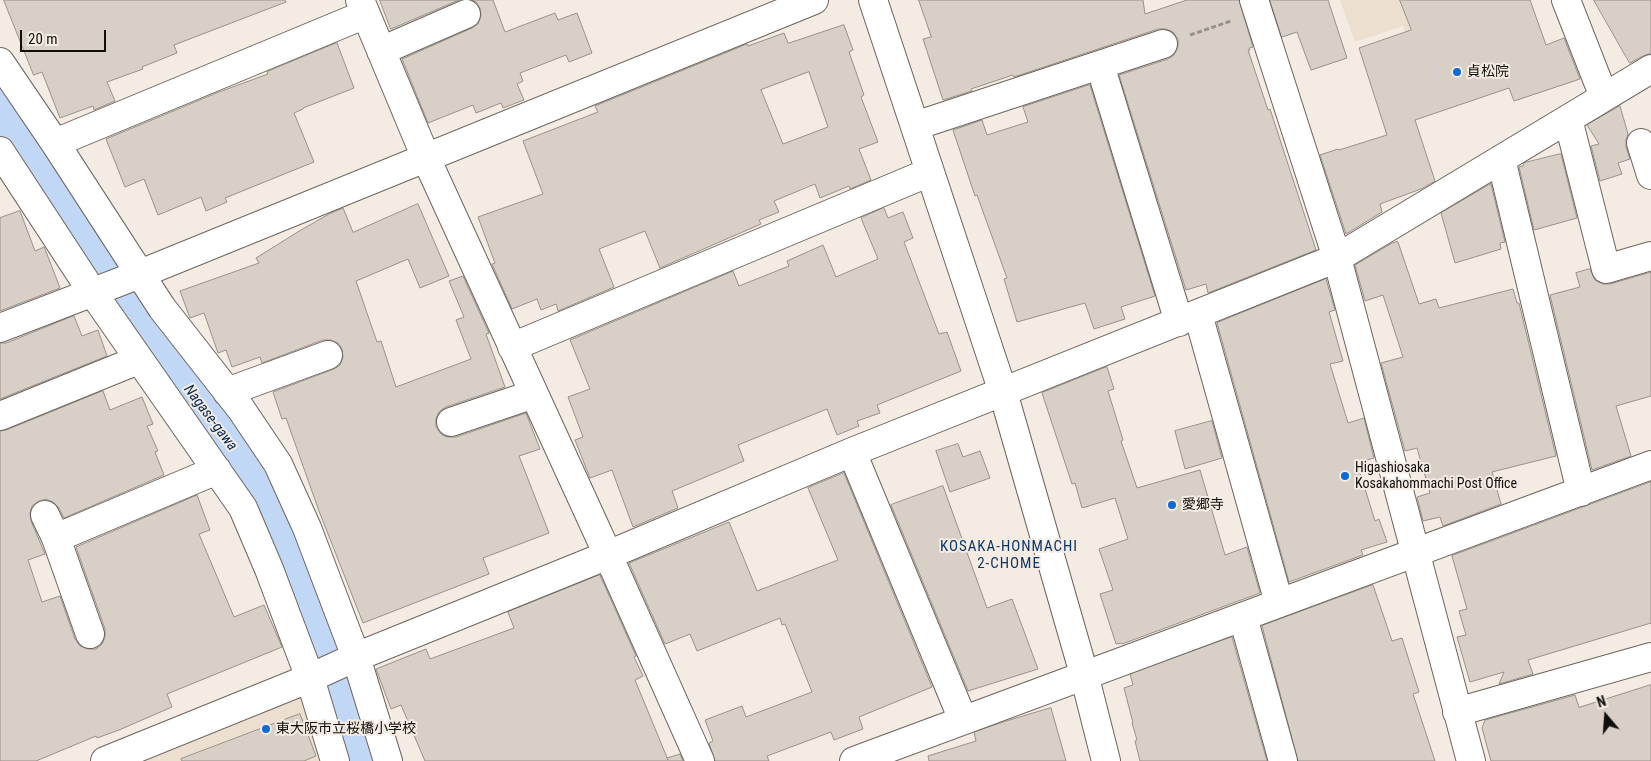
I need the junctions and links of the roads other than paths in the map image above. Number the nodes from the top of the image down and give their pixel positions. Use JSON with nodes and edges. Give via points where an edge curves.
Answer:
{"nodes":[{"id":1,"x":814,"y":0,"type":"edge"},
{"id":2,"x":873,"y":0,"type":"edge"},
{"id":3,"x":1566,"y":0,"type":"edge"},
{"id":4,"x":1257,"y":4,"type":"edge"},
{"id":5,"x":363,"y":7,"type":"edge"},
{"id":6,"x":466,"y":14,"type":"dead end"},
{"id":7,"x":1163,"y":44,"type":"road end"},
{"id":8,"x":381,"y":51,"type":"junction"},
{"id":9,"x":0,"y":62,"type":"edge"},
{"id":10,"x":1100,"y":65,"type":"junction"},
{"id":11,"x":1651,"y":68,"type":"edge"},
{"id":12,"x":1604,"y":97,"type":"junction"},
{"id":13,"x":1568,"y":119,"type":"junction"},
{"id":14,"x":915,"y":126,"type":"junction"},
{"id":15,"x":55,"y":143,"type":"junction"},
{"id":16,"x":1641,"y":143,"type":"dead end"},
{"id":17,"x":0,"y":151,"type":"edge"},
{"id":18,"x":426,"y":158,"type":"junction"},
{"id":19,"x":1501,"y":158,"type":"junction"},
{"id":20,"x":930,"y":172,"type":"junction"},
{"id":21,"x":1651,"y":175,"type":"edge"},
{"id":22,"x":1651,"y":256,"type":"edge"},
{"id":23,"x":1337,"y":258,"type":"junction"},
{"id":24,"x":140,"y":274,"type":"junction"},
{"id":25,"x":93,"y":293,"type":"junction"},
{"id":26,"x":1189,"y":318,"type":"junction"},
{"id":27,"x":0,"y":328,"type":"edge"},
{"id":28,"x":512,"y":347,"type":"junction"},
{"id":29,"x":328,"y":355,"type":"dead end"},
{"id":30,"x":138,"y":360,"type":"junction"},
{"id":31,"x":227,"y":392,"type":"junction"},
{"id":32,"x":1003,"y":392,"type":"junction"},
{"id":33,"x":534,"y":394,"type":"junction"},
{"id":34,"x":0,"y":416,"type":"edge"},
{"id":35,"x":451,"y":422,"type":"dead end"},
{"id":36,"x":852,"y":452,"type":"junction"},
{"id":37,"x":1651,"y":465,"type":"edge"},
{"id":38,"x":217,"y":470,"type":"junction"},
{"id":39,"x":1581,"y":492,"type":"junction"},
{"id":40,"x":1416,"y":554,"type":"junction"},
{"id":41,"x":608,"y":555,"type":"junction"},
{"id":42,"x":1279,"y":603,"type":"junction"},
{"id":43,"x":1243,"y":617,"type":"junction"},
{"id":44,"x":90,"y":634,"type":"dead end"},
{"id":45,"x":356,"y":657,"type":"junction"},
{"id":46,"x":1651,"y":657,"type":"edge"},
{"id":47,"x":1084,"y":674,"type":"junction"},
{"id":48,"x":310,"y":678,"type":"junction"},
{"id":49,"x":1457,"y":712,"type":"junction"},
{"id":50,"x":963,"y":720,"type":"junction"},
{"id":51,"x":105,"y":761,"type":"edge"},
{"id":52,"x":334,"y":761,"type":"edge"},
{"id":53,"x":388,"y":761,"type":"edge"},
{"id":54,"x":700,"y":761,"type":"edge"},
{"id":55,"x":854,"y":761,"type":"edge"},
{"id":56,"x":1106,"y":761,"type":"edge"},
{"id":57,"x":1283,"y":761,"type":"edge"},
{"id":58,"x":1471,"y":761,"type":"edge"}],
"edges":[{"from":1,"to":18,"type":"street"},
{"from":2,"to":14,"type":"street"},
{"from":3,"to":12,"type":"street"},
{"from":4,"to":23,"type":"street"},
{"from":5,"to":8,"type":"street"},
{"from":5,"to":15,"type":"street"},
{"from":6,"to":8,"type":"street"},
{"from":7,"to":10,"type":"street"},
{"from":8,"to":18,"type":"street"},
{"from":9,"to":15,"type":"street"},
{"from":10,"to":14,"type":"street"},
{"from":10,"to":26,"type":"street"},
{"from":11,"to":12,"type":"street"},
{"from":12,"to":13,"type":"street"},
{"from":13,"to":19,"type":"street"},
{"from":13,"to":22,"type":"street","via":[[1606,269]]},
{"from":14,"to":20,"type":"street"},
{"from":15,"to":24,"type":"street"},
{"from":16,"to":21,"type":"street"},
{"from":17,"to":25,"type":"street"},
{"from":18,"to":24,"type":"street"},
{"from":18,"to":28,"type":"street"},
{"from":19,"to":23,"type":"street"},
{"from":19,"to":39,"type":"street"},
{"from":20,"to":28,"type":"street"},
{"from":20,"to":32,"type":"street"},
{"from":23,"to":26,"type":"street"},
{"from":23,"to":40,"type":"street"},
{"from":24,"to":25,"type":"street"},
{"from":24,"to":31,"type":"street"},
{"from":25,"to":27,"type":"street"},
{"from":25,"to":30,"type":"street"},
{"from":26,"to":32,"type":"street"},
{"from":26,"to":42,"type":"street"},
{"from":28,"to":33,"type":"street"},
{"from":29,"to":31,"type":"street"},
{"from":30,"to":34,"type":"street"},
{"from":30,"to":38,"type":"street"},
{"from":31,"to":45,"type":"street","via":[[278,464],[307,528]]},
{"from":32,"to":36,"type":"street"},
{"from":32,"to":47,"type":"street"},
{"from":33,"to":35,"type":"street"},
{"from":33,"to":41,"type":"street"},
{"from":36,"to":41,"type":"street"},
{"from":36,"to":50,"type":"street"},
{"from":37,"to":39,"type":"street"},
{"from":38,"to":44,"type":"street","via":[[50,527]]},
{"from":38,"to":48,"type":"street","via":[[244,508]]},
{"from":39,"to":40,"type":"street"},
{"from":40,"to":42,"type":"street"},
{"from":40,"to":49,"type":"street"},
{"from":41,"to":45,"type":"street"},
{"from":41,"to":54,"type":"street"},
{"from":42,"to":43,"type":"street"},
{"from":43,"to":47,"type":"street"},
{"from":43,"to":57,"type":"street"},
{"from":45,"to":48,"type":"street"},
{"from":45,"to":53,"type":"street"},
{"from":46,"to":49,"type":"street"},
{"from":47,"to":50,"type":"street"},
{"from":47,"to":56,"type":"street"},
{"from":48,"to":51,"type":"street"},
{"from":48,"to":52,"type":"street"},
{"from":49,"to":58,"type":"street"},
{"from":50,"to":55,"type":"street"}]}
